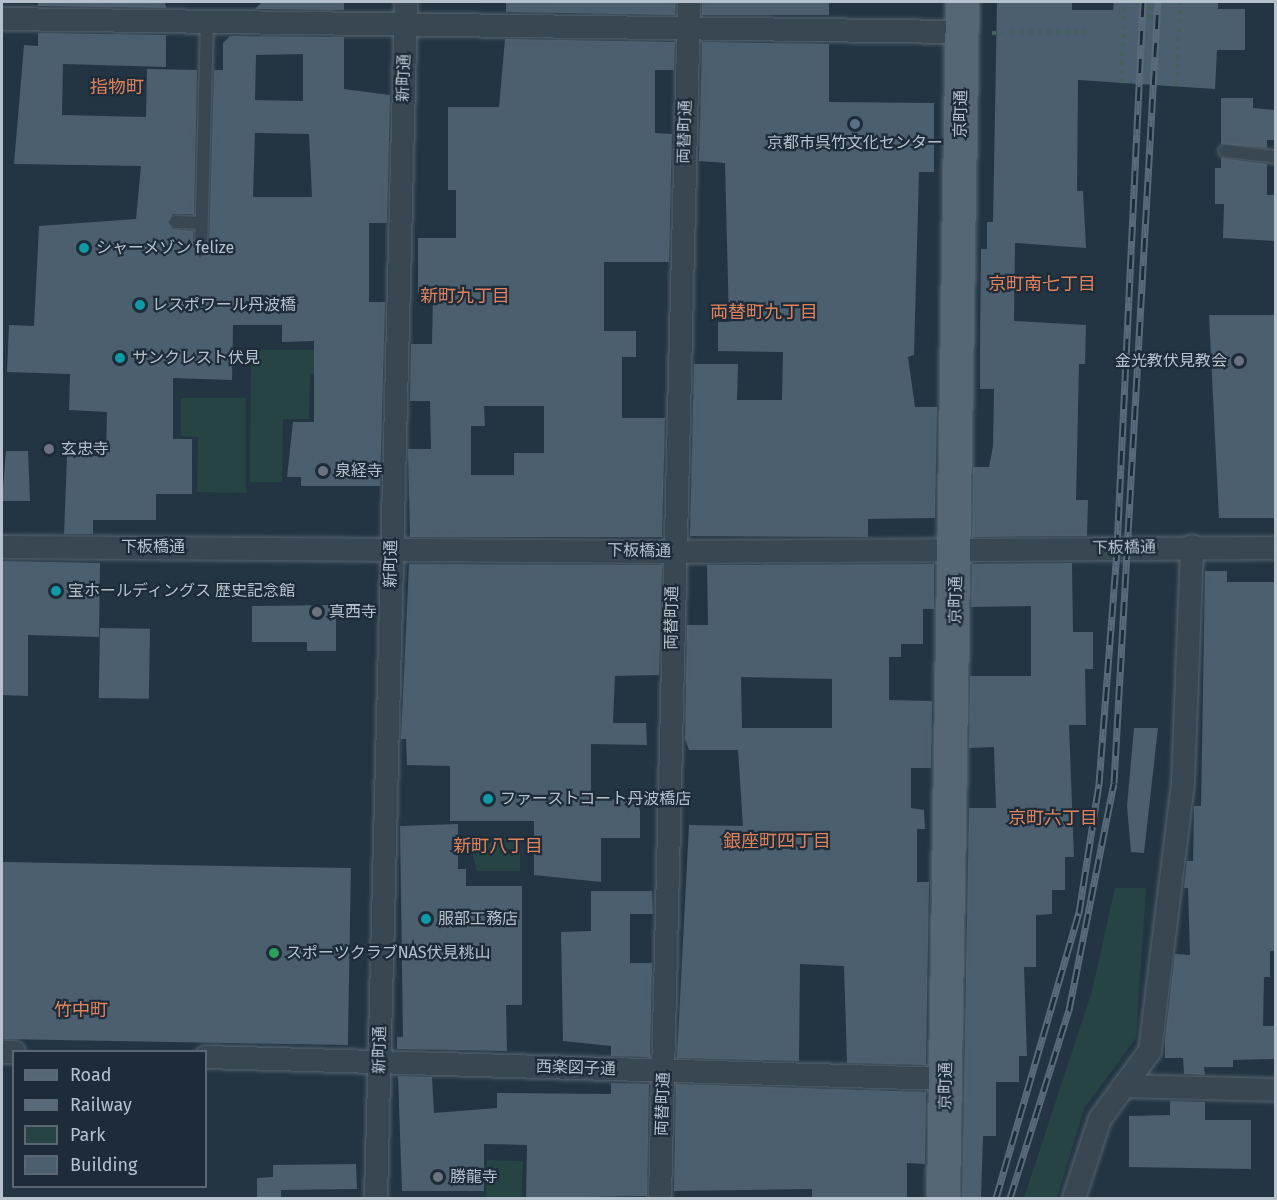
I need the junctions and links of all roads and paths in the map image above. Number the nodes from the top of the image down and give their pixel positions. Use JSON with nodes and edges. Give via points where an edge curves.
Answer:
{"nodes":[{"id":1,"x":689,"y":2,"type":"edge"},
{"id":2,"x":1125,"y":2,"type":"edge"},
{"id":3,"x":1151,"y":2,"type":"edge"},
{"id":4,"x":1180,"y":2,"type":"edge"},
{"id":5,"x":406,"y":12,"type":"edge"},
{"id":6,"x":962,"y":17,"type":"edge"},
{"id":7,"x":2,"y":19,"type":"edge"},
{"id":8,"x":1150,"y":19,"type":"dead end"},
{"id":9,"x":207,"y":21,"type":"junction"},
{"id":10,"x":688,"y":27,"type":"junction"},
{"id":11,"x":1011,"y":32,"type":"dead end"},
{"id":12,"x":1090,"y":32,"type":"dead end"},
{"id":13,"x":1121,"y":83,"type":"dead end"},
{"id":14,"x":1177,"y":86,"type":"dead end"},
{"id":15,"x":1225,"y":151,"type":"dead end"},
{"id":16,"x":1275,"y":157,"type":"edge"},
{"id":17,"x":176,"y":222,"type":"dead end"},
{"id":18,"x":201,"y":223,"type":"junction"},
{"id":19,"x":201,"y":250,"type":"dead end"},
{"id":20,"x":1192,"y":546,"type":"junction"},
{"id":21,"x":2,"y":547,"type":"edge"},
{"id":22,"x":391,"y":548,"type":"junction"},
{"id":23,"x":1275,"y":548,"type":"edge"},
{"id":24,"x":673,"y":552,"type":"junction"},
{"id":25,"x":957,"y":552,"type":"junction"},
{"id":26,"x":207,"y":1057,"type":"edge"},
{"id":27,"x":379,"y":1064,"type":"junction"},
{"id":28,"x":664,"y":1071,"type":"junction"},
{"id":29,"x":946,"y":1079,"type":"junction"},
{"id":30,"x":1124,"y":1086,"type":"junction"},
{"id":31,"x":1275,"y":1090,"type":"edge"},
{"id":32,"x":376,"y":1198,"type":"edge"},
{"id":33,"x":660,"y":1198,"type":"edge"},
{"id":34,"x":943,"y":1198,"type":"edge"},
{"id":35,"x":1074,"y":1198,"type":"edge"}],
"edges":[{"from":1,"to":10,"type":"street","name":"両替町通"},
{"from":2,"to":13,"type":"path"},
{"from":3,"to":8,"type":"path"},
{"from":4,"to":14,"type":"path"},
{"from":5,"to":9,"type":"street"},
{"from":5,"to":10,"type":"street"},
{"from":5,"to":22,"type":"street","name":"新町通"},
{"from":6,"to":10,"type":"street"},
{"from":6,"to":25,"type":"main road","name":"京町通"},
{"from":7,"to":9,"type":"street"},
{"from":9,"to":18,"type":"lane"},
{"from":10,"to":24,"type":"street","name":"両替町通"},
{"from":11,"to":12,"type":"path"},
{"from":15,"to":16,"type":"lane"},
{"from":17,"to":18,"type":"lane"},
{"from":18,"to":19,"type":"lane"},
{"from":20,"to":23,"type":"street","name":"下板橋通"},
{"from":20,"to":25,"type":"street","name":"下板橋通"},
{"from":20,"to":30,"type":"street","via":[[1183,782],[1152,1040],[1150,1051]]},
{"from":21,"to":22,"type":"street","name":"下板橋通"},
{"from":22,"to":24,"type":"street","name":"下板橋通"},
{"from":22,"to":27,"type":"street","name":"新町通"},
{"from":24,"to":25,"type":"street","name":"下板橋通"},
{"from":24,"to":28,"type":"street","name":"両替町通"},
{"from":25,"to":29,"type":"main road","name":"京町通"},
{"from":26,"to":27,"type":"street","name":"西楽図子通"},
{"from":27,"to":28,"type":"street","name":"西楽図子通"},
{"from":27,"to":32,"type":"street","name":"新町通"},
{"from":28,"to":29,"type":"street","name":"西楽図子通"},
{"from":28,"to":33,"type":"street","name":"両替町通"},
{"from":29,"to":34,"type":"main road","name":"京町通"},
{"from":30,"to":31,"type":"street"},
{"from":30,"to":35,"type":"street","via":[[1100,1119]]}]}
